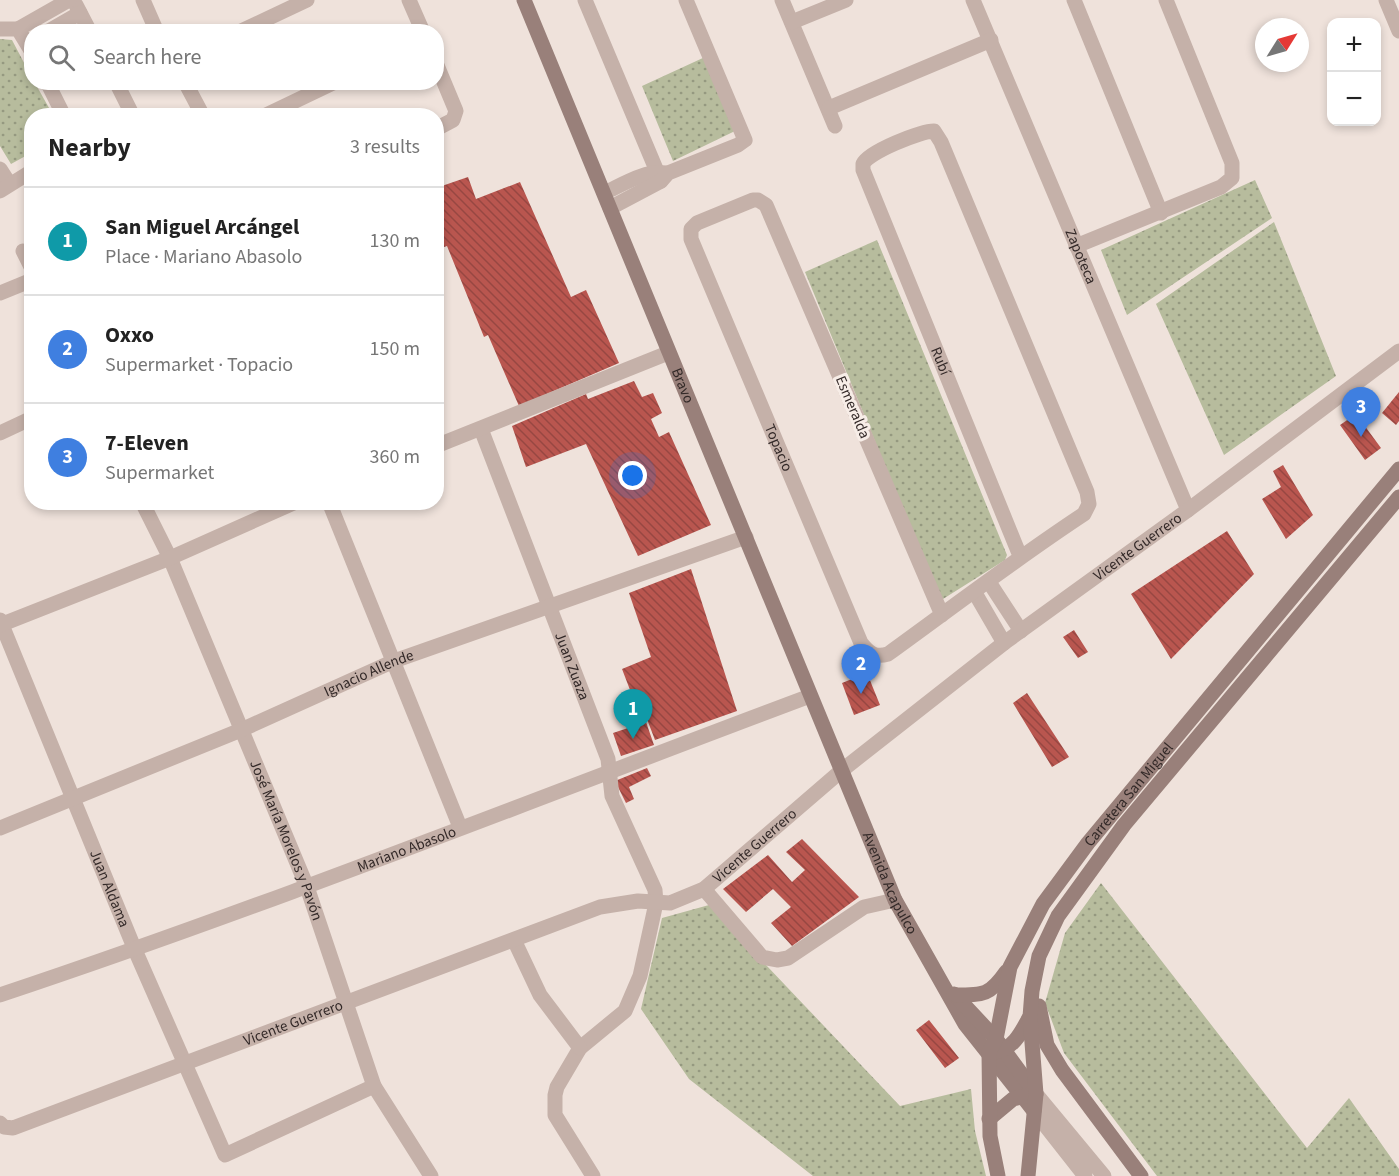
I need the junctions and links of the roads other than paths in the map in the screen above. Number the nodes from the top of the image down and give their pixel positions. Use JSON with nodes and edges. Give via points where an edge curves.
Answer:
{"nodes":[{"id":1,"x":69,"y":0,"type":"edge"},
{"id":2,"x":143,"y":0,"type":"edge"},
{"id":3,"x":307,"y":0,"type":"edge"},
{"id":4,"x":409,"y":0,"type":"edge"},
{"id":5,"x":524,"y":0,"type":"edge"},
{"id":6,"x":585,"y":0,"type":"edge"},
{"id":7,"x":686,"y":0,"type":"edge"},
{"id":8,"x":782,"y":0,"type":"edge"},
{"id":9,"x":846,"y":0,"type":"edge"},
{"id":10,"x":973,"y":0,"type":"edge"},
{"id":11,"x":1074,"y":0,"type":"edge"},
{"id":12,"x":1166,"y":0,"type":"edge"},
{"id":13,"x":1386,"y":0,"type":"edge"},
{"id":14,"x":77,"y":7,"type":"edge"},
{"id":15,"x":792,"y":22,"type":"junction"},
{"id":16,"x":27,"y":24,"type":"edge"},
{"id":17,"x":57,"y":24,"type":"edge"},
{"id":18,"x":86,"y":24,"type":"edge"},
{"id":19,"x":154,"y":24,"type":"edge"},
{"id":20,"x":256,"y":24,"type":"edge"},
{"id":21,"x":420,"y":24,"type":"edge"},
{"id":22,"x":24,"y":26,"type":"edge"},
{"id":23,"x":0,"y":29,"type":"edge"},
{"id":24,"x":18,"y":29,"type":"junction"},
{"id":25,"x":1399,"y":31,"type":"edge"},
{"id":26,"x":24,"y":37,"type":"edge"},
{"id":27,"x":991,"y":40,"type":"junction"},
{"id":28,"x":444,"y":82,"type":"edge"},
{"id":29,"x":51,"y":90,"type":"edge"},
{"id":30,"x":120,"y":90,"type":"edge"},
{"id":31,"x":189,"y":90,"type":"edge"},
{"id":32,"x":318,"y":90,"type":"edge"},
{"id":33,"x":60,"y":108,"type":"edge"},
{"id":34,"x":130,"y":108,"type":"edge"},
{"id":35,"x":199,"y":108,"type":"edge"},
{"id":36,"x":281,"y":108,"type":"edge"},
{"id":37,"x":829,"y":108,"type":"junction"},
{"id":38,"x":444,"y":125,"type":"edge"},
{"id":39,"x":835,"y":126,"type":"dead end"},
{"id":40,"x":0,"y":169,"type":"edge"},
{"id":41,"x":662,"y":175,"type":"junction"},
{"id":42,"x":24,"y":176,"type":"edge"},
{"id":43,"x":4,"y":187,"type":"edge"},
{"id":44,"x":604,"y":193,"type":"junction"},
{"id":45,"x":762,"y":201,"type":"joint"},
{"id":46,"x":610,"y":208,"type":"junction"},
{"id":47,"x":1161,"y":213,"type":"junction"},
{"id":48,"x":1076,"y":246,"type":"junction"},
{"id":49,"x":24,"y":283,"type":"edge"},
{"id":50,"x":0,"y":293,"type":"edge"},
{"id":51,"x":1399,"y":351,"type":"edge"},
{"id":52,"x":668,"y":353,"type":"junction"},
{"id":53,"x":24,"y":422,"type":"edge"},
{"id":54,"x":481,"y":429,"type":"junction"},
{"id":55,"x":0,"y":433,"type":"edge"},
{"id":56,"x":444,"y":443,"type":"edge"},
{"id":57,"x":1399,"y":470,"type":"edge"},
{"id":58,"x":1399,"y":497,"type":"edge"},
{"id":59,"x":146,"y":510,"type":"edge"},
{"id":60,"x":278,"y":510,"type":"edge"},
{"id":61,"x":333,"y":510,"type":"edge"},
{"id":62,"x":1188,"y":510,"type":"junction"},
{"id":63,"x":746,"y":537,"type":"junction"},
{"id":64,"x":1020,"y":556,"type":"junction"},
{"id":65,"x":170,"y":558,"type":"junction"},
{"id":66,"x":989,"y":582,"type":"junction"},
{"id":67,"x":975,"y":593,"type":"junction"},
{"id":68,"x":548,"y":608,"type":"junction"},
{"id":69,"x":942,"y":615,"type":"junction"},
{"id":70,"x":1,"y":623,"type":"edge"},
{"id":71,"x":1021,"y":631,"type":"junction"},
{"id":72,"x":1004,"y":644,"type":"junction"},
{"id":73,"x":394,"y":661,"type":"junction"},
{"id":74,"x":810,"y":696,"type":"junction"},
{"id":75,"x":241,"y":730,"type":"junction"},
{"id":76,"x":608,"y":771,"type":"junction"},
{"id":77,"x":842,"y":771,"type":"junction"},
{"id":78,"x":74,"y":798,"type":"junction"},
{"id":79,"x":460,"y":827,"type":"junction"},
{"id":80,"x":0,"y":828,"type":"edge"},
{"id":81,"x":307,"y":887,"type":"junction"},
{"id":82,"x":704,"y":889,"type":"junction"},
{"id":83,"x":895,"y":900,"type":"junction"},
{"id":84,"x":656,"y":903,"type":"junction"},
{"id":85,"x":514,"y":940,"type":"junction"},
{"id":86,"x":135,"y":950,"type":"junction"},
{"id":87,"x":1040,"y":956,"type":"junction"},
{"id":88,"x":1010,"y":967,"type":"junction"},
{"id":89,"x":951,"y":992,"type":"junction"},
{"id":90,"x":0,"y":995,"type":"edge"},
{"id":91,"x":348,"y":1004,"type":"junction"},
{"id":92,"x":1030,"y":1017,"type":"junction"},
{"id":93,"x":965,"y":1024,"type":"junction"},
{"id":94,"x":996,"y":1047,"type":"junction"},
{"id":95,"x":580,"y":1048,"type":"junction"},
{"id":96,"x":185,"y":1062,"type":"junction"},
{"id":97,"x":374,"y":1086,"type":"junction"},
{"id":98,"x":988,"y":1094,"type":"junction"},
{"id":99,"x":1029,"y":1095,"type":"junction"},
{"id":100,"x":1034,"y":1111,"type":"junction"},
{"id":101,"x":989,"y":1119,"type":"junction"},
{"id":102,"x":2,"y":1125,"type":"edge"},
{"id":103,"x":431,"y":1176,"type":"edge"},
{"id":104,"x":593,"y":1176,"type":"edge"},
{"id":105,"x":998,"y":1176,"type":"edge"},
{"id":106,"x":1028,"y":1176,"type":"edge"},
{"id":107,"x":1085,"y":1176,"type":"edge"},
{"id":108,"x":1104,"y":1176,"type":"edge"},
{"id":109,"x":1141,"y":1176,"type":"edge"}],
"edges":[{"from":1,"to":16,"type":"street"},
{"from":2,"to":19,"type":"street"},
{"from":3,"to":20,"type":"street"},
{"from":4,"to":21,"type":"street"},
{"from":5,"to":44,"type":"main road","name":"Bravo"},
{"from":6,"to":41,"type":"street"},
{"from":7,"to":41,"type":"street","via":[[745,140]]},
{"from":8,"to":15,"type":"street"},
{"from":9,"to":15,"type":"street"},
{"from":10,"to":27,"type":"street","name":"Zapoteca"},
{"from":11,"to":47,"type":"street"},
{"from":12,"to":47,"type":"street","via":[[1234,171],[1221,188]]},
{"from":13,"to":25,"type":"street"},
{"from":14,"to":17,"type":"street"},
{"from":14,"to":18,"type":"street"},
{"from":15,"to":37,"type":"street"},
{"from":22,"to":24,"type":"street"},
{"from":23,"to":24,"type":"street"},
{"from":24,"to":26,"type":"street"},
{"from":27,"to":37,"type":"street"},
{"from":27,"to":48,"type":"street","name":"Zapoteca"},
{"from":28,"to":38,"type":"street","via":[[456,111],[453,120]]},
{"from":29,"to":33,"type":"street"},
{"from":30,"to":34,"type":"street"},
{"from":31,"to":35,"type":"street"},
{"from":32,"to":36,"type":"street"},
{"from":37,"to":39,"type":"street"},
{"from":40,"to":43,"type":"street"},
{"from":41,"to":44,"type":"street"},
{"from":41,"to":46,"type":"street"},
{"from":42,"to":43,"type":"street"},
{"from":44,"to":46,"type":"main road","name":"Bravo"},
{"from":45,"to":69,"type":"street","name":"Esmeralda"},
{"from":45,"to":69,"type":"street","name":"Topacio","via":[[753,200],[702,220],[691,229],[691,239],[861,643],[872,655],[880,657]]},
{"from":46,"to":52,"type":"main road","name":"Bravo"},
{"from":47,"to":48,"type":"street"},
{"from":48,"to":62,"type":"street","name":"Zapoteca"},
{"from":49,"to":50,"type":"street"},
{"from":51,"to":62,"type":"street","name":"Vicente Guerrero"},
{"from":52,"to":54,"type":"street"},
{"from":52,"to":63,"type":"main road","name":"Bravo"},
{"from":53,"to":55,"type":"street"},
{"from":54,"to":56,"type":"street"},
{"from":54,"to":68,"type":"street","name":"Juan Zuaza"},
{"from":57,"to":88,"type":"main road","name":"Carretera San Miguel","via":[[1065,871]]},
{"from":58,"to":87,"type":"main road","name":"Carretera San Miguel","via":[[1124,825],[1073,892]]},
{"from":59,"to":65,"type":"street","name":"José María Morelos y Pavón"},
{"from":60,"to":65,"type":"street"},
{"from":61,"to":73,"type":"street"},
{"from":62,"to":71,"type":"street","name":"Vicente Guerrero"},
{"from":63,"to":68,"type":"street","name":"Ignacio Allende"},
{"from":63,"to":74,"type":"main road","name":"Bravo"},
{"from":64,"to":64,"type":"street","name":"Rubí","via":[[863,170],[863,164],[873,153],[924,132],[934,131],[941,142],[1087,492],[1089,504],[1084,514]]},
{"from":64,"to":66,"type":"street"},
{"from":65,"to":70,"type":"street"},
{"from":65,"to":75,"type":"street","name":"José María Morelos y Pavón"},
{"from":66,"to":67,"type":"street"},
{"from":66,"to":71,"type":"street"},
{"from":67,"to":69,"type":"street"},
{"from":67,"to":72,"type":"street"},
{"from":68,"to":73,"type":"street","name":"Ignacio Allende"},
{"from":68,"to":76,"type":"street","name":"Juan Zuaza","via":[[608,759]]},
{"from":70,"to":78,"type":"street","name":"Juan Aldama"},
{"from":71,"to":72,"type":"street","name":"Vicente Guerrero"},
{"from":72,"to":77,"type":"street","name":"Vicente Guerrero"},
{"from":73,"to":75,"type":"street","name":"Ignacio Allende"},
{"from":73,"to":79,"type":"street"},
{"from":74,"to":76,"type":"street","name":"Mariano Abasolo"},
{"from":74,"to":77,"type":"main road","name":"Bravo"},
{"from":75,"to":78,"type":"street","name":"Ignacio Allende"},
{"from":75,"to":81,"type":"street","name":"José María Morelos y Pavón"},
{"from":76,"to":79,"type":"street","name":"Mariano Abasolo"},
{"from":76,"to":84,"type":"street","name":"Juan Zuaza","via":[[612,796],[655,890]]},
{"from":77,"to":82,"type":"street","name":"Vicente Guerrero"},
{"from":77,"to":83,"type":"main road","name":"Avenida Acapulco"},
{"from":78,"to":80,"type":"street","name":"Ignacio Allende"},
{"from":78,"to":86,"type":"street","name":"Juan Aldama"},
{"from":79,"to":81,"type":"street","name":"Mariano Abasolo"},
{"from":81,"to":86,"type":"street","name":"Mariano Abasolo"},
{"from":81,"to":91,"type":"street","name":"José María Morelos y Pavón"},
{"from":82,"to":83,"type":"street","via":[[762,957],[777,960],[788,958],[864,908]]},
{"from":82,"to":84,"type":"street","name":"Vicente Guerrero","via":[[670,903]]},
{"from":83,"to":89,"type":"main road","name":"Avenida Acapulco","via":[[911,933]]},
{"from":84,"to":85,"type":"street","name":"Vicente Guerrero","via":[[620,902],[600,907]]},
{"from":84,"to":95,"type":"street","via":[[640,976],[625,1011]]},
{"from":85,"to":91,"type":"street","name":"Vicente Guerrero"},
{"from":85,"to":95,"type":"street","via":[[540,995]]},
{"from":86,"to":90,"type":"street","name":"Mariano Abasolo"},
{"from":86,"to":96,"type":"street","name":"Juan Aldama"},
{"from":87,"to":92,"type":"main road","name":"Carretera San Miguel"},
{"from":87,"to":109,"type":"main road","via":[[1038,998],[1047,1045]]},
{"from":88,"to":89,"type":"main road","via":[[994,989],[980,995]]},
{"from":88,"to":94,"type":"main road","name":"Carretera San Miguel"},
{"from":89,"to":93,"type":"main road","name":"Avenida Acapulco"},
{"from":89,"to":94,"type":"main road","name":"Avenida Acapulco"},
{"from":91,"to":96,"type":"street","name":"Vicente Guerrero"},
{"from":91,"to":97,"type":"street","name":"José María Morelos y Pavón"},
{"from":92,"to":94,"type":"main road","via":[[1020,1035]]},
{"from":92,"to":99,"type":"main road","name":"Carretera San Miguel"},
{"from":93,"to":94,"type":"main road","name":"Avenida Acapulco"},
{"from":93,"to":98,"type":"main road","via":[[981,1059]]},
{"from":94,"to":98,"type":"main road","name":"Carretera San Miguel"},
{"from":94,"to":99,"type":"main road"},
{"from":95,"to":104,"type":"street","via":[[557,1086],[553,1107],[559,1124]]},
{"from":96,"to":97,"type":"street","name":"Juan Aldama","via":[[225,1155]]},
{"from":96,"to":102,"type":"street","name":"Vicente Guerrero","via":[[13,1128]]},
{"from":97,"to":103,"type":"street","name":"José María Morelos y Pavón"},
{"from":98,"to":101,"type":"main road","name":"Carretera San Miguel"},
{"from":99,"to":100,"type":"main road","name":"Carretera San Miguel"},
{"from":99,"to":101,"type":"main road","via":[[1013,1099]]},
{"from":99,"to":108,"type":"street"},
{"from":100,"to":106,"type":"main road","name":"Carretera San Miguel"},
{"from":100,"to":107,"type":"street"},
{"from":101,"to":105,"type":"main road","name":"Carretera San Miguel"}]}
